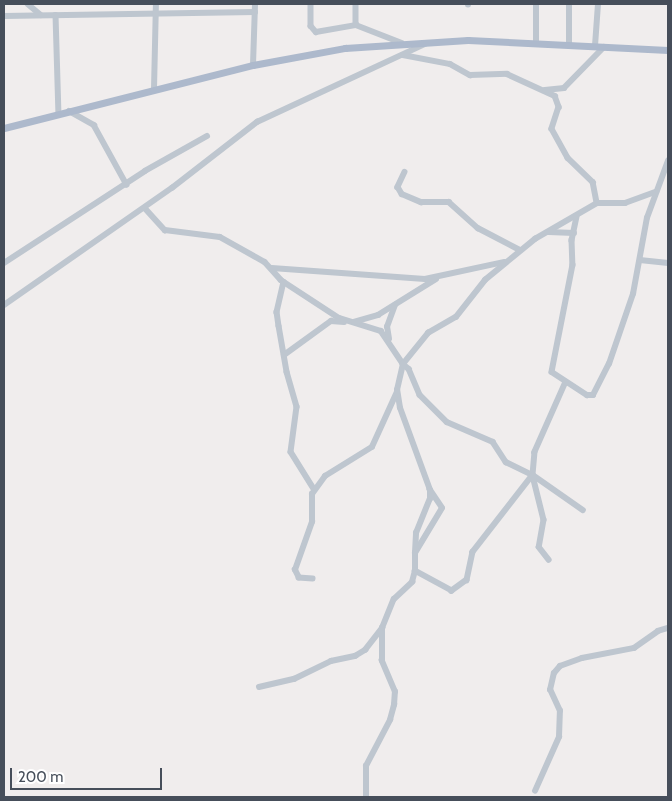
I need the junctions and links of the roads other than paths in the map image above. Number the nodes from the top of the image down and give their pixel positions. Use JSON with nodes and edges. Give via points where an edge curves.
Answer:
{"nodes":[{"id":1,"x":28,"y":4,"type":"edge"},
{"id":2,"x":156,"y":4,"type":"edge"},
{"id":3,"x":255,"y":4,"type":"edge"},
{"id":4,"x":311,"y":4,"type":"edge"},
{"id":5,"x":356,"y":4,"type":"edge"},
{"id":6,"x":536,"y":4,"type":"edge"},
{"id":7,"x":570,"y":4,"type":"edge"},
{"id":8,"x":598,"y":4,"type":"edge"},
{"id":9,"x":255,"y":12,"type":"junction"},
{"id":10,"x":156,"y":14,"type":"junction"},
{"id":11,"x":41,"y":15,"type":"junction"},
{"id":12,"x":56,"y":15,"type":"junction"},
{"id":13,"x":4,"y":16,"type":"edge"},
{"id":14,"x":356,"y":25,"type":"junction"},
{"id":15,"x":430,"y":41,"type":"junction"},
{"id":16,"x":402,"y":43,"type":"junction"},
{"id":17,"x":536,"y":44,"type":"junction"},
{"id":18,"x":569,"y":45,"type":"junction"},
{"id":19,"x":594,"y":46,"type":"junction"},
{"id":20,"x":604,"y":47,"type":"junction"},
{"id":21,"x":668,"y":50,"type":"edge"},
{"id":22,"x":403,"y":55,"type":"junction"},
{"id":23,"x":253,"y":65,"type":"junction"},
{"id":24,"x":154,"y":89,"type":"junction"},
{"id":25,"x":545,"y":90,"type":"junction"},
{"id":26,"x":69,"y":111,"type":"junction"},
{"id":27,"x":59,"y":114,"type":"junction"},
{"id":28,"x":4,"y":128,"type":"edge"},
{"id":29,"x":207,"y":136,"type":"dead end"},
{"id":30,"x":668,"y":161,"type":"edge"},
{"id":31,"x":405,"y":172,"type":"dead end"},
{"id":32,"x":127,"y":185,"type":"junction"},
{"id":33,"x":656,"y":192,"type":"junction"},
{"id":34,"x":597,"y":203,"type":"junction"},
{"id":35,"x":144,"y":208,"type":"junction"},
{"id":36,"x":577,"y":217,"type":"junction"},
{"id":37,"x":549,"y":232,"type":"junction"},
{"id":38,"x":574,"y":233,"type":"junction"},
{"id":39,"x":520,"y":250,"type":"junction"},
{"id":40,"x":640,"y":260,"type":"junction"},
{"id":41,"x":506,"y":262,"type":"junction"},
{"id":42,"x":4,"y":263,"type":"edge"},
{"id":43,"x":668,"y":263,"type":"edge"},
{"id":44,"x":272,"y":268,"type":"junction"},
{"id":45,"x":442,"y":276,"type":"junction"},
{"id":46,"x":284,"y":282,"type":"junction"},
{"id":47,"x":395,"y":304,"type":"junction"},
{"id":48,"x":4,"y":305,"type":"edge"},
{"id":49,"x":352,"y":322,"type":"junction"},
{"id":50,"x":389,"y":342,"type":"junction"},
{"id":51,"x":284,"y":355,"type":"junction"},
{"id":52,"x":403,"y":364,"type":"junction"},
{"id":53,"x":566,"y":382,"type":"junction"},
{"id":54,"x":398,"y":390,"type":"junction"},
{"id":55,"x":533,"y":475,"type":"junction"},
{"id":56,"x":314,"y":490,"type":"junction"},
{"id":57,"x":430,"y":490,"type":"junction"},
{"id":58,"x":583,"y":510,"type":"dead end"},
{"id":59,"x":415,"y":553,"type":"junction"},
{"id":60,"x":549,"y":560,"type":"dead end"},
{"id":61,"x":415,"y":571,"type":"junction"},
{"id":62,"x":313,"y":579,"type":"dead end"},
{"id":63,"x":382,"y":628,"type":"junction"},
{"id":64,"x":668,"y":628,"type":"edge"},
{"id":65,"x":259,"y":687,"type":"dead end"},
{"id":66,"x":535,"y":791,"type":"dead end"},
{"id":67,"x":366,"y":797,"type":"edge"}],
"edges":[{"from":1,"to":11,"type":"street"},
{"from":2,"to":10,"type":"street"},
{"from":3,"to":9,"type":"street"},
{"from":4,"to":14,"type":"street","via":[[311,26],[316,32]]},
{"from":5,"to":14,"type":"street"},
{"from":6,"to":17,"type":"street"},
{"from":7,"to":18,"type":"street"},
{"from":8,"to":19,"type":"street"},
{"from":9,"to":10,"type":"street"},
{"from":9,"to":23,"type":"street"},
{"from":10,"to":12,"type":"street"},
{"from":10,"to":24,"type":"street"},
{"from":11,"to":12,"type":"street"},
{"from":11,"to":13,"type":"street"},
{"from":12,"to":27,"type":"street"},
{"from":14,"to":16,"type":"street"},
{"from":15,"to":16,"type":"main road"},
{"from":15,"to":17,"type":"main road"},
{"from":15,"to":22,"type":"street"},
{"from":16,"to":23,"type":"main road","via":[[345,48]]},
{"from":17,"to":18,"type":"main road"},
{"from":18,"to":19,"type":"main road"},
{"from":19,"to":20,"type":"main road"},
{"from":20,"to":21,"type":"main road"},
{"from":20,"to":25,"type":"street","via":[[564,88]]},
{"from":22,"to":25,"type":"street","via":[[450,64],[470,75],[507,74]]},
{"from":22,"to":35,"type":"street","via":[[257,122]]},
{"from":23,"to":24,"type":"main road"},
{"from":24,"to":26,"type":"main road"},
{"from":25,"to":34,"type":"street","via":[[559,100],[552,128],[568,158],[593,182]]},
{"from":26,"to":27,"type":"main road"},
{"from":26,"to":32,"type":"street","via":[[94,125]]},
{"from":27,"to":28,"type":"main road"},
{"from":29,"to":32,"type":"street","via":[[145,171]]},
{"from":30,"to":33,"type":"street"},
{"from":31,"to":39,"type":"street","via":[[398,187],[402,194],[422,202],[449,202],[484,232]]},
{"from":32,"to":42,"type":"street"},
{"from":33,"to":34,"type":"street","via":[[641,200],[625,203]]},
{"from":33,"to":40,"type":"street","via":[[647,218]]},
{"from":34,"to":36,"type":"street"},
{"from":35,"to":44,"type":"street","via":[[164,230],[220,237]]},
{"from":35,"to":48,"type":"street"},
{"from":36,"to":37,"type":"street"},
{"from":36,"to":38,"type":"street"},
{"from":37,"to":38,"type":"street"},
{"from":37,"to":39,"type":"street"},
{"from":38,"to":53,"type":"street","via":[[573,265],[552,372]]},
{"from":39,"to":41,"type":"street"},
{"from":40,"to":43,"type":"street"},
{"from":40,"to":53,"type":"street","via":[[630,304],[596,392],[588,395]]},
{"from":41,"to":45,"type":"street"},
{"from":41,"to":52,"type":"street","via":[[485,280],[456,317],[428,333]]},
{"from":44,"to":45,"type":"street","via":[[425,279]]},
{"from":44,"to":46,"type":"street"},
{"from":45,"to":47,"type":"street"},
{"from":46,"to":49,"type":"street","via":[[333,314]]},
{"from":46,"to":51,"type":"street","via":[[277,312]]},
{"from":47,"to":49,"type":"street","via":[[378,315]]},
{"from":47,"to":50,"type":"street","via":[[387,327]]},
{"from":49,"to":50,"type":"street","via":[[381,332]]},
{"from":49,"to":51,"type":"street","via":[[331,321]]},
{"from":50,"to":52,"type":"street"},
{"from":51,"to":56,"type":"street","via":[[297,407],[291,452]]},
{"from":52,"to":54,"type":"street"},
{"from":52,"to":55,"type":"street","via":[[409,369],[420,395],[447,422],[494,442],[506,462]]},
{"from":53,"to":55,"type":"street","via":[[535,452]]},
{"from":54,"to":56,"type":"street","via":[[372,446],[337,468]]},
{"from":54,"to":57,"type":"street","via":[[401,412]]},
{"from":55,"to":58,"type":"street"},
{"from":55,"to":60,"type":"street","via":[[544,520],[539,547]]},
{"from":55,"to":61,"type":"street","via":[[473,552],[468,563],[469,575],[462,586],[456,590],[447,589]]},
{"from":56,"to":62,"type":"street","via":[[312,522],[295,570],[299,578]]},
{"from":57,"to":59,"type":"street","via":[[430,499],[416,533]]},
{"from":57,"to":59,"type":"street","via":[[442,508]]},
{"from":59,"to":61,"type":"street"},
{"from":61,"to":63,"type":"street","via":[[412,582],[394,599]]},
{"from":63,"to":65,"type":"street","via":[[365,650],[355,656],[330,661],[294,679]]},
{"from":63,"to":67,"type":"street","via":[[382,661],[395,692],[394,705],[390,720],[366,766]]},
{"from":64,"to":66,"type":"street","via":[[658,630],[634,648],[582,658],[560,666],[554,673],[550,690],[560,711],[559,737]]}]}
